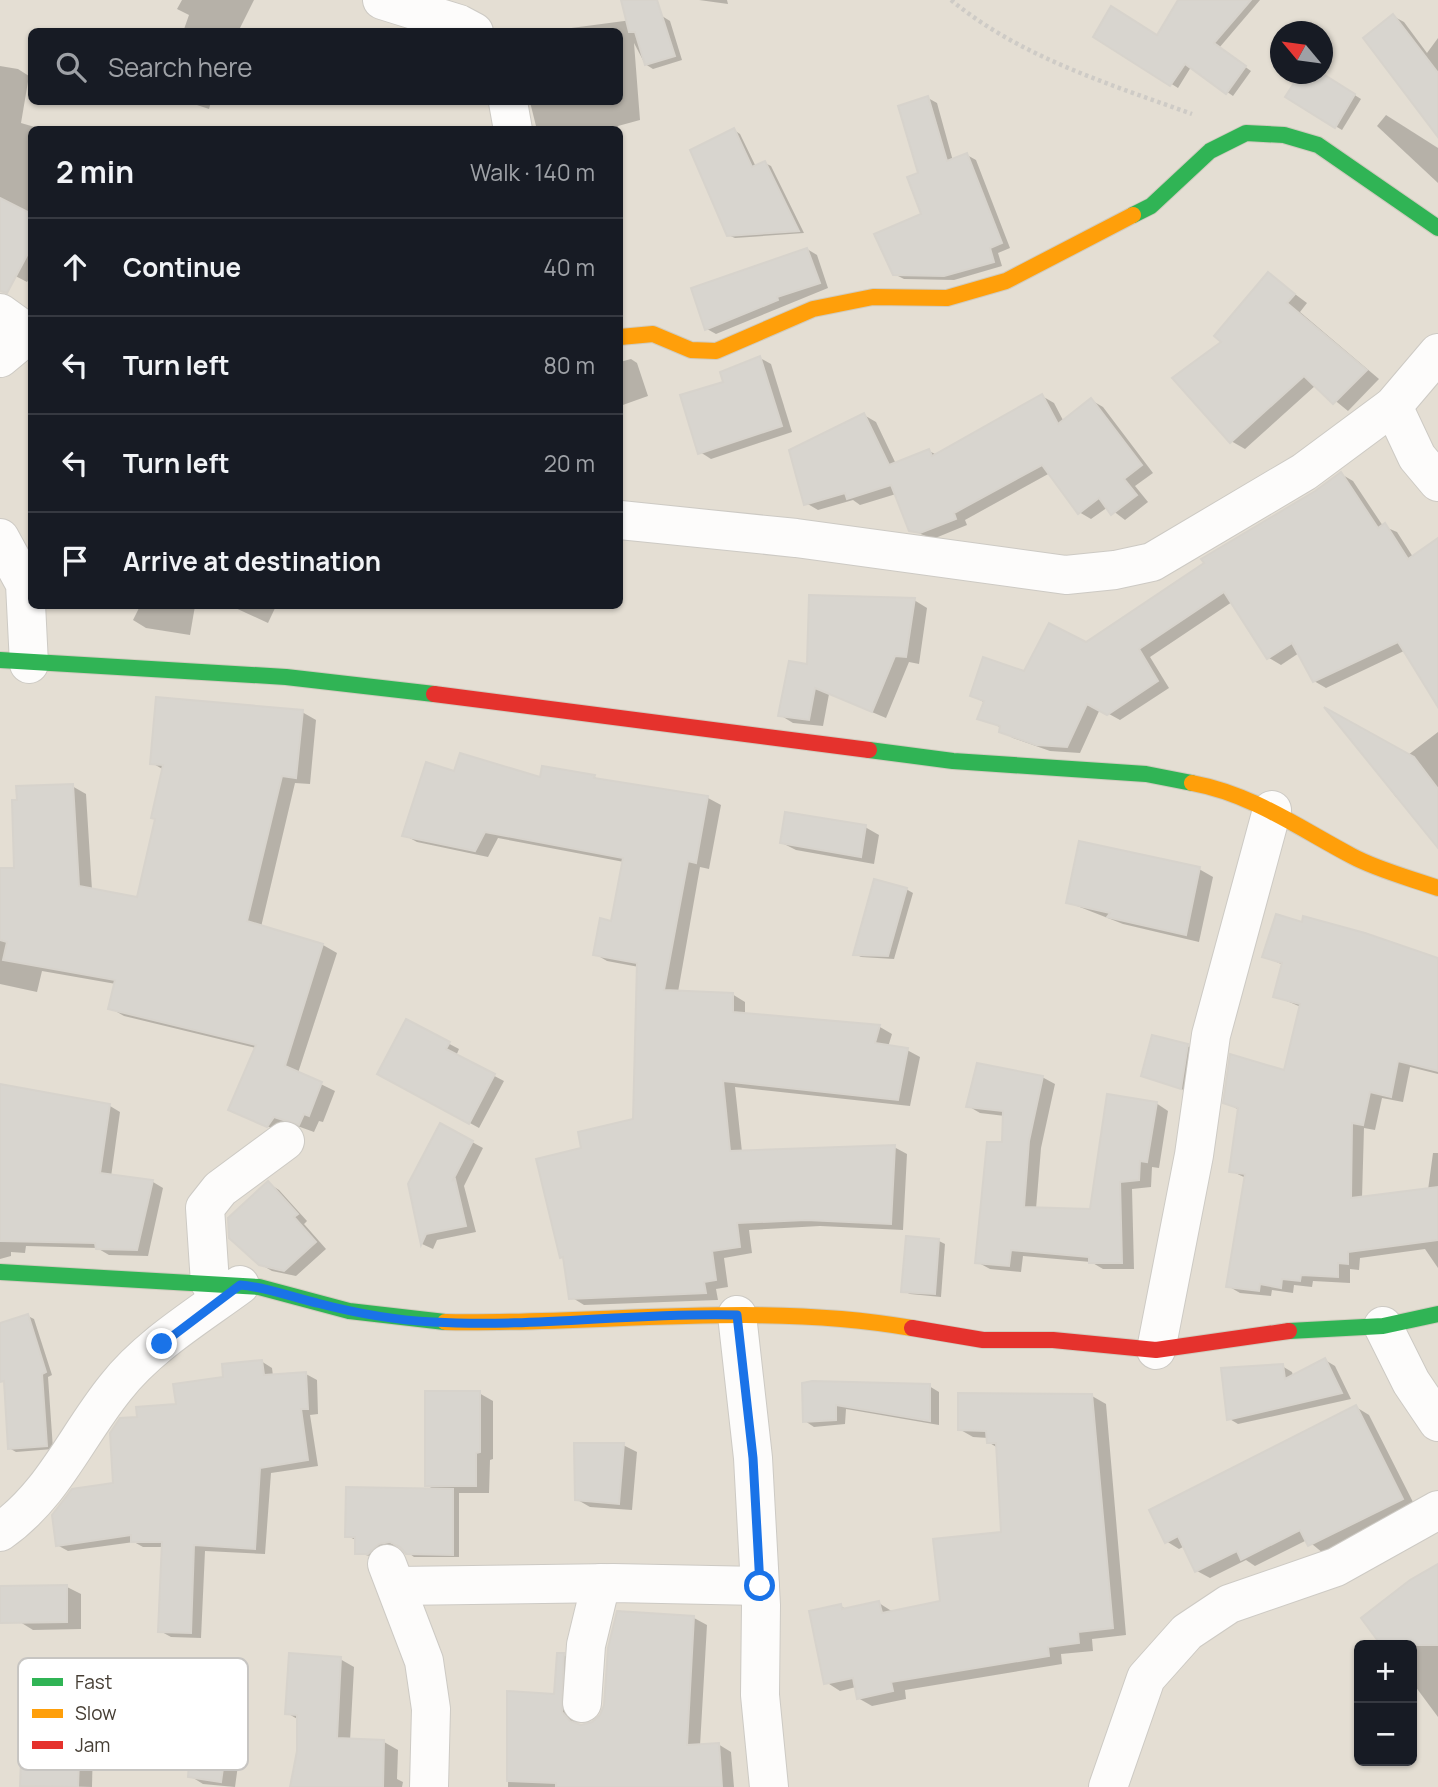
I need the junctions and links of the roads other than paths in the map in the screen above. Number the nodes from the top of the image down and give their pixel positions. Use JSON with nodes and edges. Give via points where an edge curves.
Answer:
{"nodes":[{"id":1,"x":382,"y":0,"type":"edge"},
{"id":2,"x":467,"y":28,"type":"edge"},
{"id":3,"x":509,"y":105,"type":"edge"},
{"id":4,"x":512,"y":126,"type":"edge"},
{"id":5,"x":1438,"y":229,"type":"edge"},
{"id":6,"x":20,"y":328,"type":"edge"},
{"id":7,"x":623,"y":336,"type":"edge"},
{"id":8,"x":1438,"y":353,"type":"edge"},
{"id":9,"x":0,"y":358,"type":"edge"},
{"id":10,"x":1392,"y":406,"type":"junction"},
{"id":11,"x":1438,"y":482,"type":"edge"},
{"id":12,"x":623,"y":520,"type":"edge"},
{"id":13,"x":0,"y":538,"type":"edge"},
{"id":14,"x":14,"y":662,"type":"edge"},
{"id":15,"x":1272,"y":810,"type":"junction"},
{"id":16,"x":1438,"y":888,"type":"edge"},
{"id":17,"x":285,"y":1141,"type":"dead end"},
{"id":18,"x":0,"y":1272,"type":"edge"},
{"id":19,"x":225,"y":1284,"type":"junction"},
{"id":20,"x":1438,"y":1314,"type":"edge"},
{"id":21,"x":737,"y":1315,"type":"junction"},
{"id":22,"x":1383,"y":1326,"type":"junction"},
{"id":23,"x":1156,"y":1350,"type":"junction"},
{"id":24,"x":1438,"y":1422,"type":"edge"},
{"id":25,"x":1438,"y":1510,"type":"edge"},
{"id":26,"x":0,"y":1532,"type":"edge"},
{"id":27,"x":601,"y":1583,"type":"junction"},
{"id":28,"x":760,"y":1586,"type":"junction"},
{"id":29,"x":582,"y":1703,"type":"dead end"},
{"id":30,"x":429,"y":1787,"type":"edge"},
{"id":31,"x":769,"y":1787,"type":"edge"},
{"id":32,"x":1108,"y":1787,"type":"edge"}],
"edges":[{"from":1,"to":2,"type":"street"},
{"from":3,"to":4,"type":"street"},
{"from":5,"to":7,"type":"street","via":[[1318,145],[1258,131],[1210,151],[1151,206],[1061,255],[971,294],[873,297],[813,309],[716,351],[701,353],[659,335]]},
{"from":6,"to":9,"type":"street"},
{"from":8,"to":10,"type":"street"},
{"from":10,"to":11,"type":"street","via":[[1417,457]]},
{"from":10,"to":12,"type":"street","via":[[1304,472],[1231,516],[1152,562],[1115,570],[1066,575],[796,538]]},
{"from":13,"to":14,"type":"street","via":[[26,584]]},
{"from":14,"to":15,"type":"street","via":[[286,677],[953,761],[1146,774],[1219,788]]},
{"from":15,"to":16,"type":"street","via":[[1355,858]]},
{"from":15,"to":23,"type":"street","via":[[1210,1035],[1194,1156]]},
{"from":17,"to":19,"type":"street","via":[[220,1189],[205,1208]]},
{"from":18,"to":19,"type":"street"},
{"from":19,"to":21,"type":"street","via":[[259,1287],[349,1311],[434,1322]]},
{"from":19,"to":26,"type":"street","via":[[135,1366],[38,1500]]},
{"from":20,"to":22,"type":"street"},
{"from":21,"to":23,"type":"street","via":[[770,1312],[862,1319],[983,1340],[1053,1340]]},
{"from":21,"to":28,"type":"street","via":[[753,1458]]},
{"from":22,"to":23,"type":"street","via":[[1294,1330]]},
{"from":22,"to":24,"type":"street","via":[[1411,1382]]},
{"from":25,"to":32,"type":"street","via":[[1336,1567],[1228,1604],[1187,1632],[1146,1678]]},
{"from":27,"to":28,"type":"street"},
{"from":27,"to":29,"type":"street","via":[[586,1645]]},
{"from":27,"to":30,"type":"street","via":[[391,1574],[424,1661],[431,1709]]},
{"from":28,"to":31,"type":"street","via":[[760,1695]]}]}
